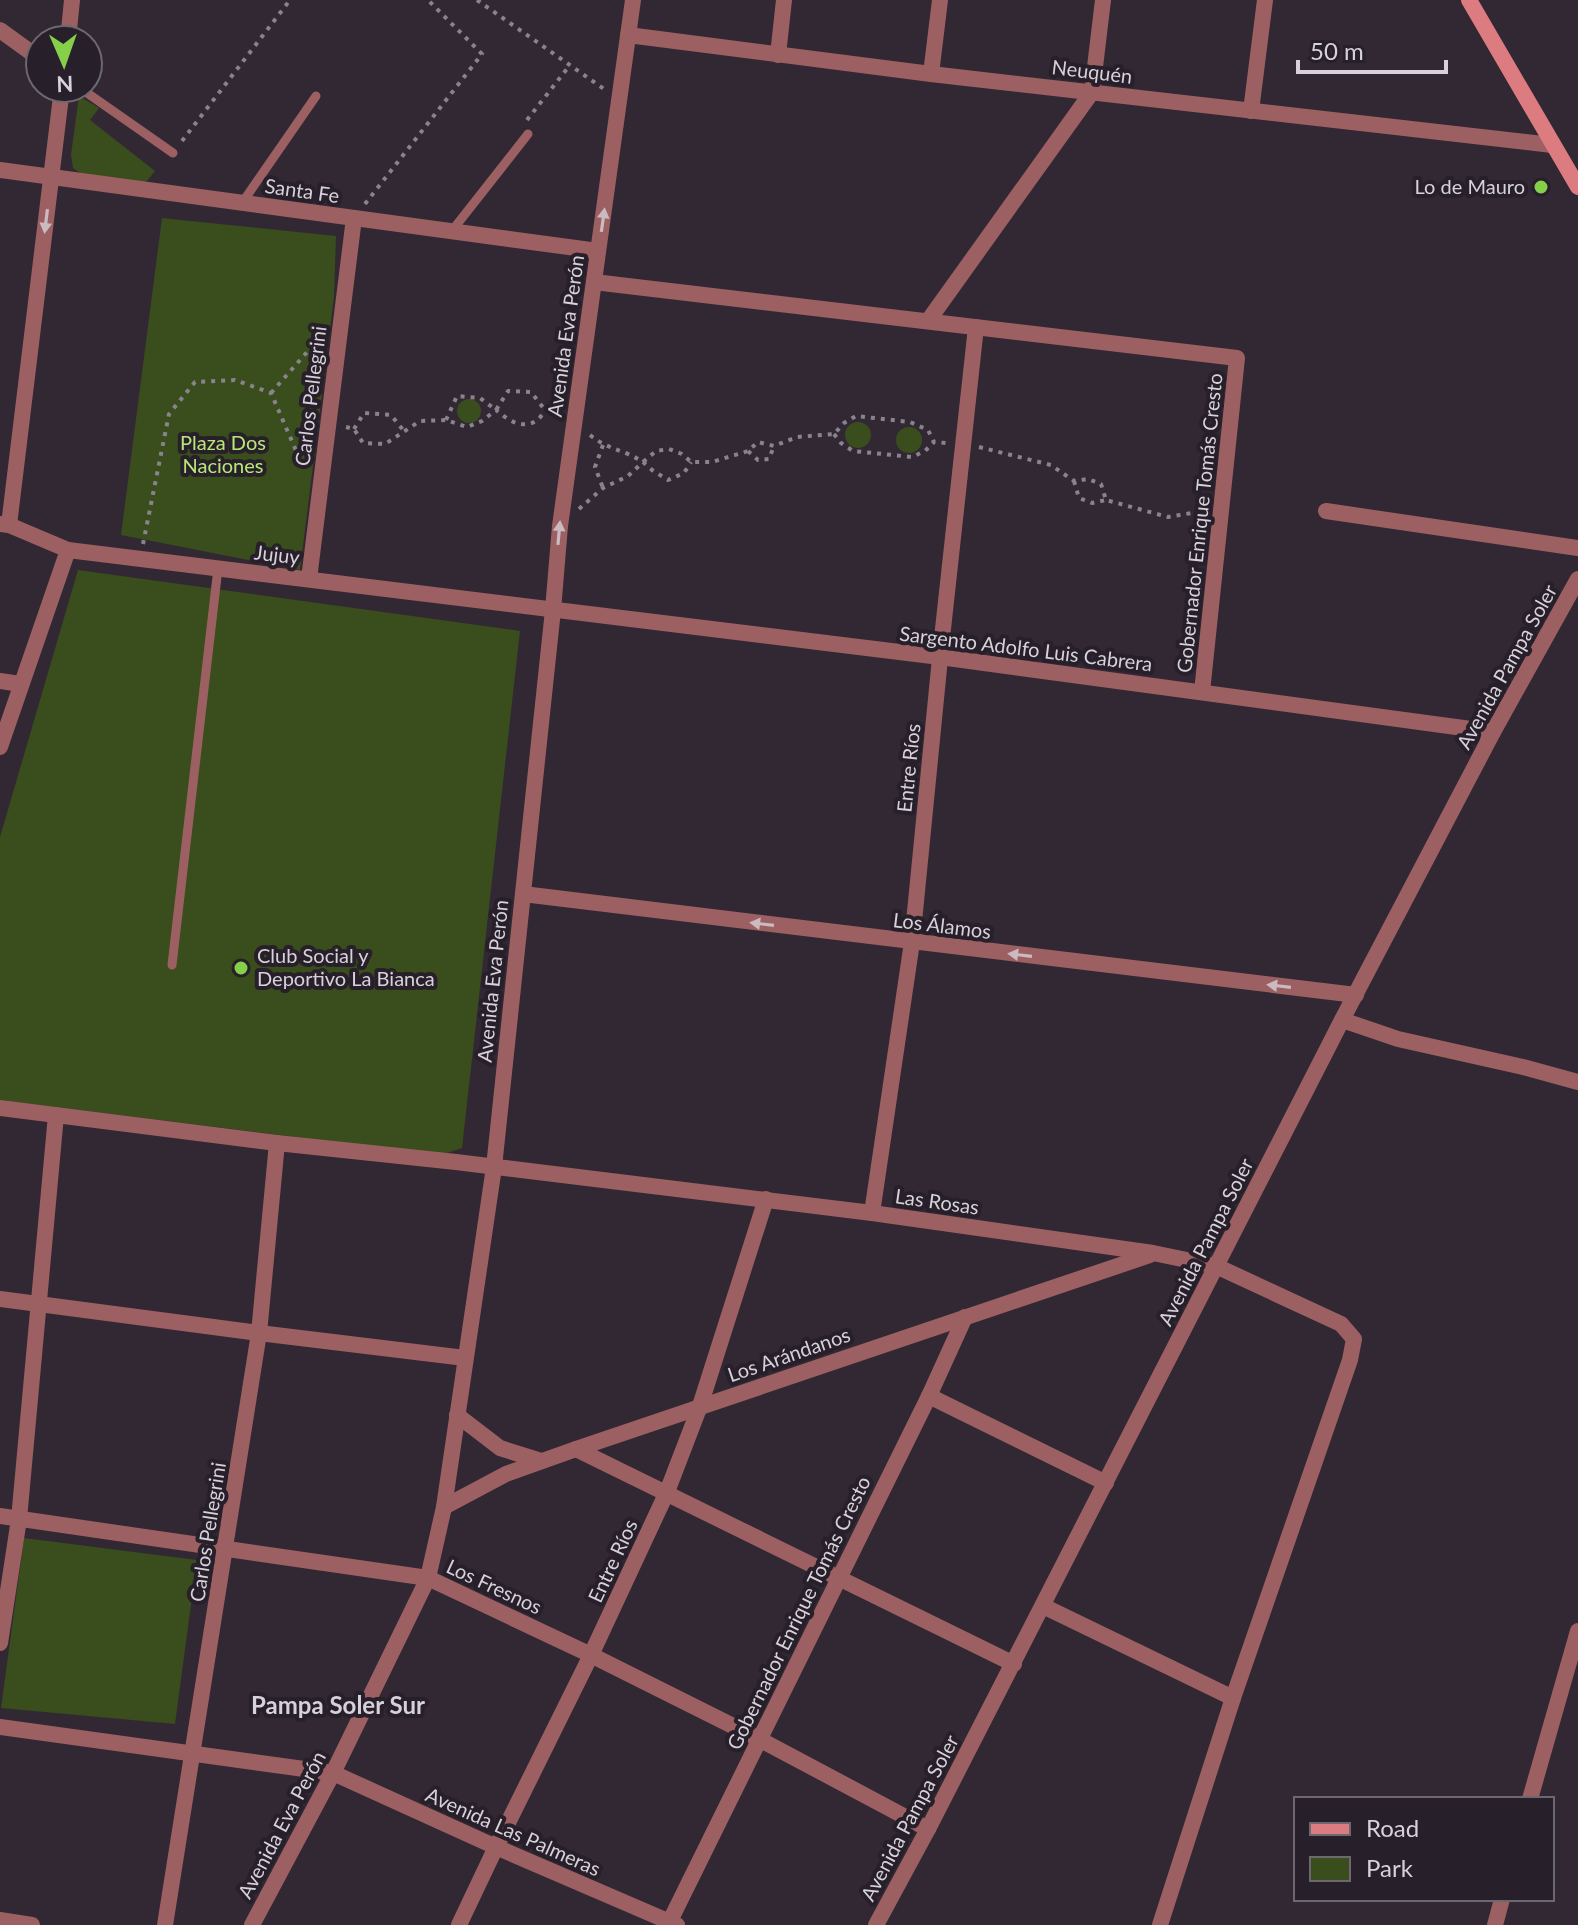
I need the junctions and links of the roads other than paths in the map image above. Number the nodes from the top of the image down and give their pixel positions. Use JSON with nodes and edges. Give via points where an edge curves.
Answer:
{"nodes":[{"id":1,"x":72,"y":0,"type":"edge"},
{"id":2,"x":633,"y":0,"type":"edge"},
{"id":3,"x":784,"y":0,"type":"edge"},
{"id":4,"x":940,"y":0,"type":"edge"},
{"id":5,"x":1103,"y":0,"type":"edge"},
{"id":6,"x":1265,"y":0,"type":"edge"},
{"id":7,"x":1469,"y":0,"type":"edge"},
{"id":8,"x":70,"y":24,"type":"edge"},
{"id":9,"x":0,"y":30,"type":"edge"},
{"id":10,"x":628,"y":35,"type":"junction"},
{"id":11,"x":24,"y":47,"type":"edge"},
{"id":12,"x":778,"y":55,"type":"junction"},
{"id":13,"x":931,"y":74,"type":"junction"},
{"id":14,"x":1092,"y":92,"type":"junction"},
{"id":15,"x":316,"y":96,"type":"dead end"},
{"id":16,"x":60,"y":104,"type":"edge"},
{"id":17,"x":103,"y":104,"type":"edge"},
{"id":18,"x":1251,"y":111,"type":"junction"},
{"id":19,"x":528,"y":134,"type":"road end"},
{"id":20,"x":1552,"y":145,"type":"junction"},
{"id":21,"x":173,"y":153,"type":"road end"},
{"id":22,"x":0,"y":170,"type":"edge"},
{"id":23,"x":52,"y":177,"type":"junction"},
{"id":24,"x":1578,"y":187,"type":"edge"},
{"id":25,"x":242,"y":203,"type":"junction"},
{"id":26,"x":354,"y":218,"type":"junction"},
{"id":27,"x":451,"y":232,"type":"junction"},
{"id":28,"x":598,"y":251,"type":"junction"},
{"id":29,"x":594,"y":282,"type":"junction"},
{"id":30,"x":928,"y":321,"type":"junction"},
{"id":31,"x":976,"y":327,"type":"junction"},
{"id":32,"x":1326,"y":511,"type":"dead end"},
{"id":33,"x":5,"y":525,"type":"edge"},
{"id":34,"x":1578,"y":548,"type":"edge"},
{"id":35,"x":68,"y":550,"type":"junction"},
{"id":36,"x":218,"y":568,"type":"junction"},
{"id":37,"x":309,"y":579,"type":"junction"},
{"id":38,"x":1578,"y":579,"type":"edge"},
{"id":39,"x":553,"y":610,"type":"junction"},
{"id":40,"x":940,"y":657,"type":"junction"},
{"id":41,"x":0,"y":681,"type":"edge"},
{"id":42,"x":20,"y":684,"type":"junction"},
{"id":43,"x":1202,"y":692,"type":"junction"},
{"id":44,"x":1493,"y":732,"type":"junction"},
{"id":45,"x":0,"y":747,"type":"edge"},
{"id":46,"x":523,"y":894,"type":"junction"},
{"id":47,"x":912,"y":942,"type":"junction"},
{"id":48,"x":172,"y":965,"type":"dead end"},
{"id":49,"x":1356,"y":995,"type":"junction"},
{"id":50,"x":1342,"y":1020,"type":"junction"},
{"id":51,"x":1578,"y":1082,"type":"edge"},
{"id":52,"x":0,"y":1108,"type":"edge"},
{"id":53,"x":56,"y":1115,"type":"junction"},
{"id":54,"x":277,"y":1143,"type":"junction"},
{"id":55,"x":494,"y":1167,"type":"junction"},
{"id":56,"x":766,"y":1199,"type":"junction"},
{"id":57,"x":872,"y":1213,"type":"junction"},
{"id":58,"x":1153,"y":1253,"type":"junction"},
{"id":59,"x":1216,"y":1266,"type":"junction"},
{"id":60,"x":0,"y":1299,"type":"edge"},
{"id":61,"x":39,"y":1304,"type":"junction"},
{"id":62,"x":965,"y":1317,"type":"junction"},
{"id":63,"x":259,"y":1333,"type":"junction"},
{"id":64,"x":465,"y":1358,"type":"junction"},
{"id":65,"x":929,"y":1396,"type":"junction"},
{"id":66,"x":700,"y":1406,"type":"junction"},
{"id":67,"x":457,"y":1415,"type":"junction"},
{"id":68,"x":576,"y":1449,"type":"junction"},
{"id":69,"x":541,"y":1461,"type":"junction"},
{"id":70,"x":1106,"y":1483,"type":"junction"},
{"id":71,"x":667,"y":1492,"type":"junction"},
{"id":72,"x":444,"y":1507,"type":"junction"},
{"id":73,"x":0,"y":1516,"type":"edge"},
{"id":74,"x":19,"y":1519,"type":"junction"},
{"id":75,"x":225,"y":1548,"type":"junction"},
{"id":76,"x":428,"y":1578,"type":"junction"},
{"id":77,"x":839,"y":1578,"type":"junction"},
{"id":78,"x":1043,"y":1606,"type":"junction"},
{"id":79,"x":1578,"y":1631,"type":"edge"},
{"id":80,"x":0,"y":1643,"type":"edge"},
{"id":81,"x":591,"y":1655,"type":"junction"},
{"id":82,"x":1014,"y":1664,"type":"junction"},
{"id":83,"x":1233,"y":1698,"type":"junction"},
{"id":84,"x":0,"y":1727,"type":"edge"},
{"id":85,"x":759,"y":1739,"type":"junction"},
{"id":86,"x":193,"y":1753,"type":"junction"},
{"id":87,"x":333,"y":1773,"type":"junction"},
{"id":88,"x":1531,"y":1797,"type":"edge"},
{"id":89,"x":928,"y":1829,"type":"junction"},
{"id":90,"x":496,"y":1847,"type":"junction"},
{"id":91,"x":1501,"y":1901,"type":"edge"},
{"id":92,"x":0,"y":1920,"type":"edge"},
{"id":93,"x":671,"y":1924,"type":"edge"},
{"id":94,"x":32,"y":1925,"type":"edge"},
{"id":95,"x":165,"y":1925,"type":"edge"},
{"id":96,"x":252,"y":1925,"type":"edge"},
{"id":97,"x":459,"y":1925,"type":"edge"},
{"id":98,"x":876,"y":1925,"type":"edge"},
{"id":99,"x":1160,"y":1925,"type":"edge"},
{"id":100,"x":1495,"y":1925,"type":"edge"}],
"edges":[{"from":1,"to":8,"type":"street"},
{"from":2,"to":10,"type":"street","name":"Avenida Eva Perón"},
{"from":3,"to":12,"type":"street"},
{"from":4,"to":13,"type":"street"},
{"from":5,"to":14,"type":"street"},
{"from":6,"to":18,"type":"street"},
{"from":7,"to":20,"type":"main road"},
{"from":9,"to":11,"type":"street"},
{"from":10,"to":12,"type":"street","name":"Neuquén"},
{"from":28,"to":10,"type":"street","name":"Avenida Eva Perón","one_way":true},
{"from":12,"to":13,"type":"street","name":"Neuquén"},
{"from":13,"to":14,"type":"street","name":"Neuquén"},
{"from":14,"to":18,"type":"street","name":"Neuquén"},
{"from":14,"to":30,"type":"street"},
{"from":15,"to":25,"type":"lane"},
{"from":16,"to":23,"type":"street"},
{"from":17,"to":21,"type":"lane"},
{"from":18,"to":20,"type":"street","name":"Neuquén"},
{"from":19,"to":27,"type":"lane"},
{"from":20,"to":24,"type":"main road"},
{"from":22,"to":23,"type":"street","name":"Santa Fe"},
{"from":23,"to":25,"type":"street","name":"Santa Fe"},
{"from":23,"to":33,"type":"street","one_way":true},
{"from":25,"to":26,"type":"street","name":"Santa Fe"},
{"from":26,"to":27,"type":"street","name":"Santa Fe"},
{"from":26,"to":37,"type":"street","name":"Carlos Pellegrini"},
{"from":27,"to":28,"type":"street","name":"Santa Fe"},
{"from":28,"to":29,"type":"street","name":"Avenida Eva Perón"},
{"from":29,"to":30,"type":"street"},
{"from":39,"to":29,"type":"street","name":"Avenida Eva Perón","one_way":true},
{"from":30,"to":31,"type":"street"},
{"from":31,"to":40,"type":"street","name":"Entre Ríos"},
{"from":31,"to":43,"type":"street","name":"Gobernador Enrique Tomás Cresto","via":[[1237,358]]},
{"from":32,"to":34,"type":"street"},
{"from":33,"to":35,"type":"street","name":"Jujuy"},
{"from":35,"to":36,"type":"street","name":"Jujuy"},
{"from":35,"to":42,"type":"street"},
{"from":36,"to":37,"type":"street","name":"Jujuy"},
{"from":36,"to":48,"type":"lane"},
{"from":37,"to":39,"type":"street","name":"Jujuy"},
{"from":38,"to":44,"type":"street","name":"Avenida Pampa Soler"},
{"from":39,"to":40,"type":"street","name":"Sargento Adolfo Luis Cabrera"},
{"from":39,"to":46,"type":"street","name":"Avenida Eva Perón"},
{"from":40,"to":43,"type":"street","name":"Sargento Adolfo Luis Cabrera"},
{"from":40,"to":47,"type":"street","name":"Entre Ríos"},
{"from":41,"to":42,"type":"street"},
{"from":42,"to":45,"type":"street"},
{"from":43,"to":44,"type":"street","name":"Sargento Adolfo Luis Cabrera"},
{"from":44,"to":49,"type":"street","name":"Avenida Pampa Soler"},
{"from":47,"to":46,"type":"street","name":"Los Álamos","one_way":true},
{"from":46,"to":55,"type":"street","name":"Avenida Eva Perón"},
{"from":49,"to":47,"type":"street","name":"Los Álamos","one_way":true},
{"from":47,"to":57,"type":"street","name":"Entre Ríos"},
{"from":49,"to":50,"type":"street","name":"Avenida Pampa Soler"},
{"from":50,"to":51,"type":"street","via":[[1398,1039]]},
{"from":50,"to":59,"type":"street","name":"Avenida Pampa Soler"},
{"from":52,"to":53,"type":"street","name":"Las Rosas"},
{"from":53,"to":54,"type":"street","name":"Las Rosas"},
{"from":53,"to":61,"type":"street"},
{"from":54,"to":55,"type":"street","name":"Las Rosas"},
{"from":54,"to":63,"type":"street","name":"Carlos Pellegrini"},
{"from":55,"to":56,"type":"street","name":"Las Rosas"},
{"from":55,"to":64,"type":"street","name":"Avenida Eva Perón"},
{"from":56,"to":57,"type":"street","name":"Las Rosas"},
{"from":56,"to":66,"type":"street","name":"Entre Ríos"},
{"from":57,"to":58,"type":"street","name":"Las Rosas"},
{"from":58,"to":59,"type":"street","name":"Las Rosas"},
{"from":58,"to":62,"type":"street","name":"Los Arándanos"},
{"from":59,"to":70,"type":"street","name":"Avenida Pampa Soler"},
{"from":59,"to":83,"type":"street","name":"Las Rosas","via":[[1341,1324],[1354,1339]]},
{"from":60,"to":61,"type":"street"},
{"from":61,"to":63,"type":"street"},
{"from":61,"to":74,"type":"street"},
{"from":62,"to":65,"type":"street","name":"Gobernador Enrique Tomás Cresto"},
{"from":62,"to":66,"type":"street","name":"Los Arándanos"},
{"from":63,"to":64,"type":"street"},
{"from":63,"to":75,"type":"street","name":"Carlos Pellegrini"},
{"from":64,"to":67,"type":"street","name":"Avenida Eva Perón"},
{"from":65,"to":70,"type":"street"},
{"from":65,"to":77,"type":"street","name":"Gobernador Enrique Tomás Cresto"},
{"from":66,"to":68,"type":"street","name":"Los Arándanos"},
{"from":66,"to":71,"type":"street","name":"Entre Ríos"},
{"from":67,"to":69,"type":"street","via":[[500,1448]]},
{"from":67,"to":72,"type":"street","name":"Avenida Eva Perón"},
{"from":68,"to":69,"type":"street","name":"Los Arándanos"},
{"from":68,"to":71,"type":"street"},
{"from":69,"to":72,"type":"street","name":"Los Arándanos"},
{"from":70,"to":78,"type":"street","name":"Avenida Pampa Soler"},
{"from":71,"to":77,"type":"street"},
{"from":71,"to":81,"type":"street","name":"Entre Ríos"},
{"from":72,"to":76,"type":"street","name":"Avenida Eva Perón"},
{"from":73,"to":74,"type":"street","name":"Los Fresnos"},
{"from":74,"to":75,"type":"street","name":"Los Fresnos"},
{"from":74,"to":80,"type":"street"},
{"from":75,"to":76,"type":"street","name":"Los Fresnos"},
{"from":75,"to":86,"type":"street","name":"Carlos Pellegrini"},
{"from":76,"to":81,"type":"street","name":"Los Fresnos"},
{"from":76,"to":87,"type":"street","name":"Avenida Eva Perón"},
{"from":77,"to":82,"type":"street"},
{"from":77,"to":85,"type":"street","name":"Gobernador Enrique Tomás Cresto"},
{"from":78,"to":82,"type":"street","name":"Avenida Pampa Soler"},
{"from":78,"to":83,"type":"street"},
{"from":79,"to":88,"type":"street"},
{"from":81,"to":85,"type":"street","name":"Los Fresnos"},
{"from":81,"to":90,"type":"street","name":"Entre Ríos"},
{"from":82,"to":89,"type":"street","name":"Avenida Pampa Soler"},
{"from":83,"to":99,"type":"street"},
{"from":84,"to":86,"type":"street","name":"Avenida Las Palmeras"},
{"from":85,"to":89,"type":"street","name":"Los Fresnos"},
{"from":85,"to":93,"type":"street","name":"Gobernador Enrique Tomás Cresto"},
{"from":86,"to":87,"type":"street","name":"Avenida Las Palmeras"},
{"from":86,"to":95,"type":"street","name":"Carlos Pellegrini"},
{"from":87,"to":90,"type":"street","name":"Avenida Las Palmeras"},
{"from":87,"to":96,"type":"street","name":"Avenida Eva Perón"},
{"from":89,"to":98,"type":"street","name":"Avenida Pampa Soler"},
{"from":90,"to":93,"type":"street","name":"Avenida Las Palmeras"},
{"from":90,"to":97,"type":"street","name":"Entre Ríos"},
{"from":91,"to":100,"type":"street"},
{"from":92,"to":94,"type":"street"}]}
